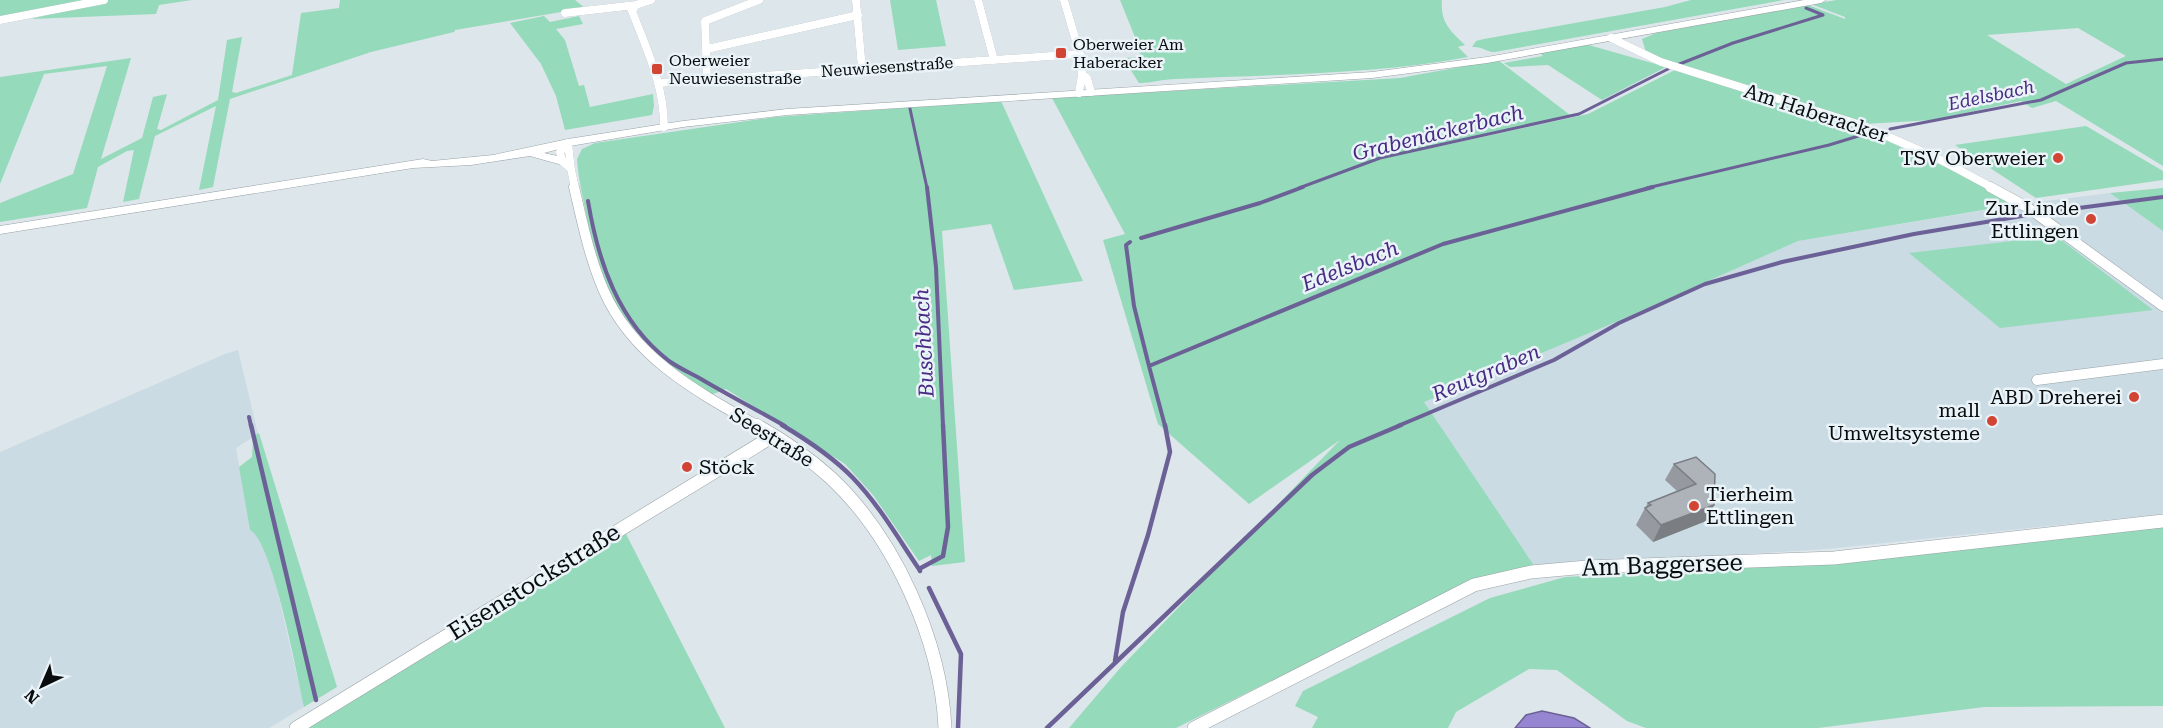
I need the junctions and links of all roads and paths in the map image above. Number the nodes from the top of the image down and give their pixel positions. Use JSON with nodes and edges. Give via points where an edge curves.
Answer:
{"nodes":[{"id":1,"x":104,"y":0,"type":"edge"},
{"id":2,"x":651,"y":0,"type":"edge"},
{"id":3,"x":759,"y":0,"type":"edge"},
{"id":4,"x":856,"y":0,"type":"edge"},
{"id":5,"x":978,"y":0,"type":"edge"},
{"id":6,"x":1064,"y":0,"type":"edge"},
{"id":7,"x":1821,"y":0,"type":"edge"},
{"id":8,"x":636,"y":5,"type":"junction"},
{"id":9,"x":565,"y":13,"type":"dead end"},
{"id":10,"x":858,"y":15,"type":"junction"},
{"id":11,"x":0,"y":20,"type":"edge"},
{"id":12,"x":1611,"y":38,"type":"junction"},
{"id":13,"x":707,"y":49,"type":"junction"},
{"id":14,"x":1080,"y":54,"type":"junction"},
{"id":15,"x":994,"y":60,"type":"junction"},
{"id":16,"x":862,"y":69,"type":"junction"},
{"id":17,"x":707,"y":78,"type":"junction"},
{"id":18,"x":659,"y":83,"type":"junction"},
{"id":19,"x":1085,"y":92,"type":"junction"},
{"id":20,"x":664,"y":127,"type":"junction"},
{"id":21,"x":568,"y":143,"type":"junction"},
{"id":22,"x":511,"y":155,"type":"junction"},
{"id":23,"x":415,"y":165,"type":"junction"},
{"id":24,"x":566,"y":165,"type":"junction"},
{"id":25,"x":0,"y":230,"type":"edge"},
{"id":26,"x":2163,"y":306,"type":"edge"},
{"id":27,"x":2163,"y":364,"type":"edge"},
{"id":28,"x":2037,"y":380,"type":"dead end"},
{"id":29,"x":773,"y":436,"type":"junction"},
{"id":30,"x":2163,"y":521,"type":"edge"},
{"id":31,"x":296,"y":728,"type":"edge"},
{"id":32,"x":945,"y":728,"type":"edge"},
{"id":33,"x":1194,"y":728,"type":"edge"}],
"edges":[{"from":1,"to":11,"type":"street"},
{"from":2,"to":8,"type":"street"},
{"from":3,"to":13,"type":"street","via":[[705,21],[702,26]]},
{"from":4,"to":10,"type":"street"},
{"from":5,"to":15,"type":"street"},
{"from":6,"to":14,"type":"street"},
{"from":7,"to":12,"type":"main road"},
{"from":8,"to":9,"type":"street"},
{"from":8,"to":18,"type":"street","via":[[632,11]]},
{"from":10,"to":13,"type":"street"},
{"from":10,"to":16,"type":"street"},
{"from":12,"to":19,"type":"main road","via":[[1396,73]]},
{"from":12,"to":26,"type":"street","name":"Am Haberacker","via":[[1661,62],[1840,118],[1939,159],[2027,207]]},
{"from":13,"to":17,"type":"street"},
{"from":14,"to":15,"type":"street","name":"Neuwiesenstraße"},
{"from":14,"to":19,"type":"street"},
{"from":15,"to":16,"type":"street","name":"Neuwiesenstraße"},
{"from":16,"to":17,"type":"street","name":"Neuwiesenstraße"},
{"from":17,"to":18,"type":"street","name":"Neuwiesenstraße"},
{"from":18,"to":20,"type":"street"},
{"from":19,"to":20,"type":"main road","via":[[787,112]]},
{"from":20,"to":21,"type":"main road"},
{"from":21,"to":22,"type":"main road"},
{"from":21,"to":23,"type":"main road","via":[[550,142]]},
{"from":21,"to":24,"type":"street","name":"Seestraße","via":[[573,152]]},
{"from":22,"to":23,"type":"main road"},
{"from":22,"to":24,"type":"main road","via":[[546,156]]},
{"from":23,"to":25,"type":"main road"},
{"from":24,"to":29,"type":"street","name":"Seestraße","via":[[589,253],[624,327],[650,356],[684,383]]},
{"from":27,"to":28,"type":"street"},
{"from":29,"to":31,"type":"street","name":"Eisenstockstraße"},
{"from":29,"to":32,"type":"street","name":"Seestraße","via":[[807,456],[846,492],[896,568],[927,632],[941,672]]},
{"from":30,"to":33,"type":"street","name":"Am Baggersee","via":[[1834,558],[1531,572],[1474,585]]}]}
